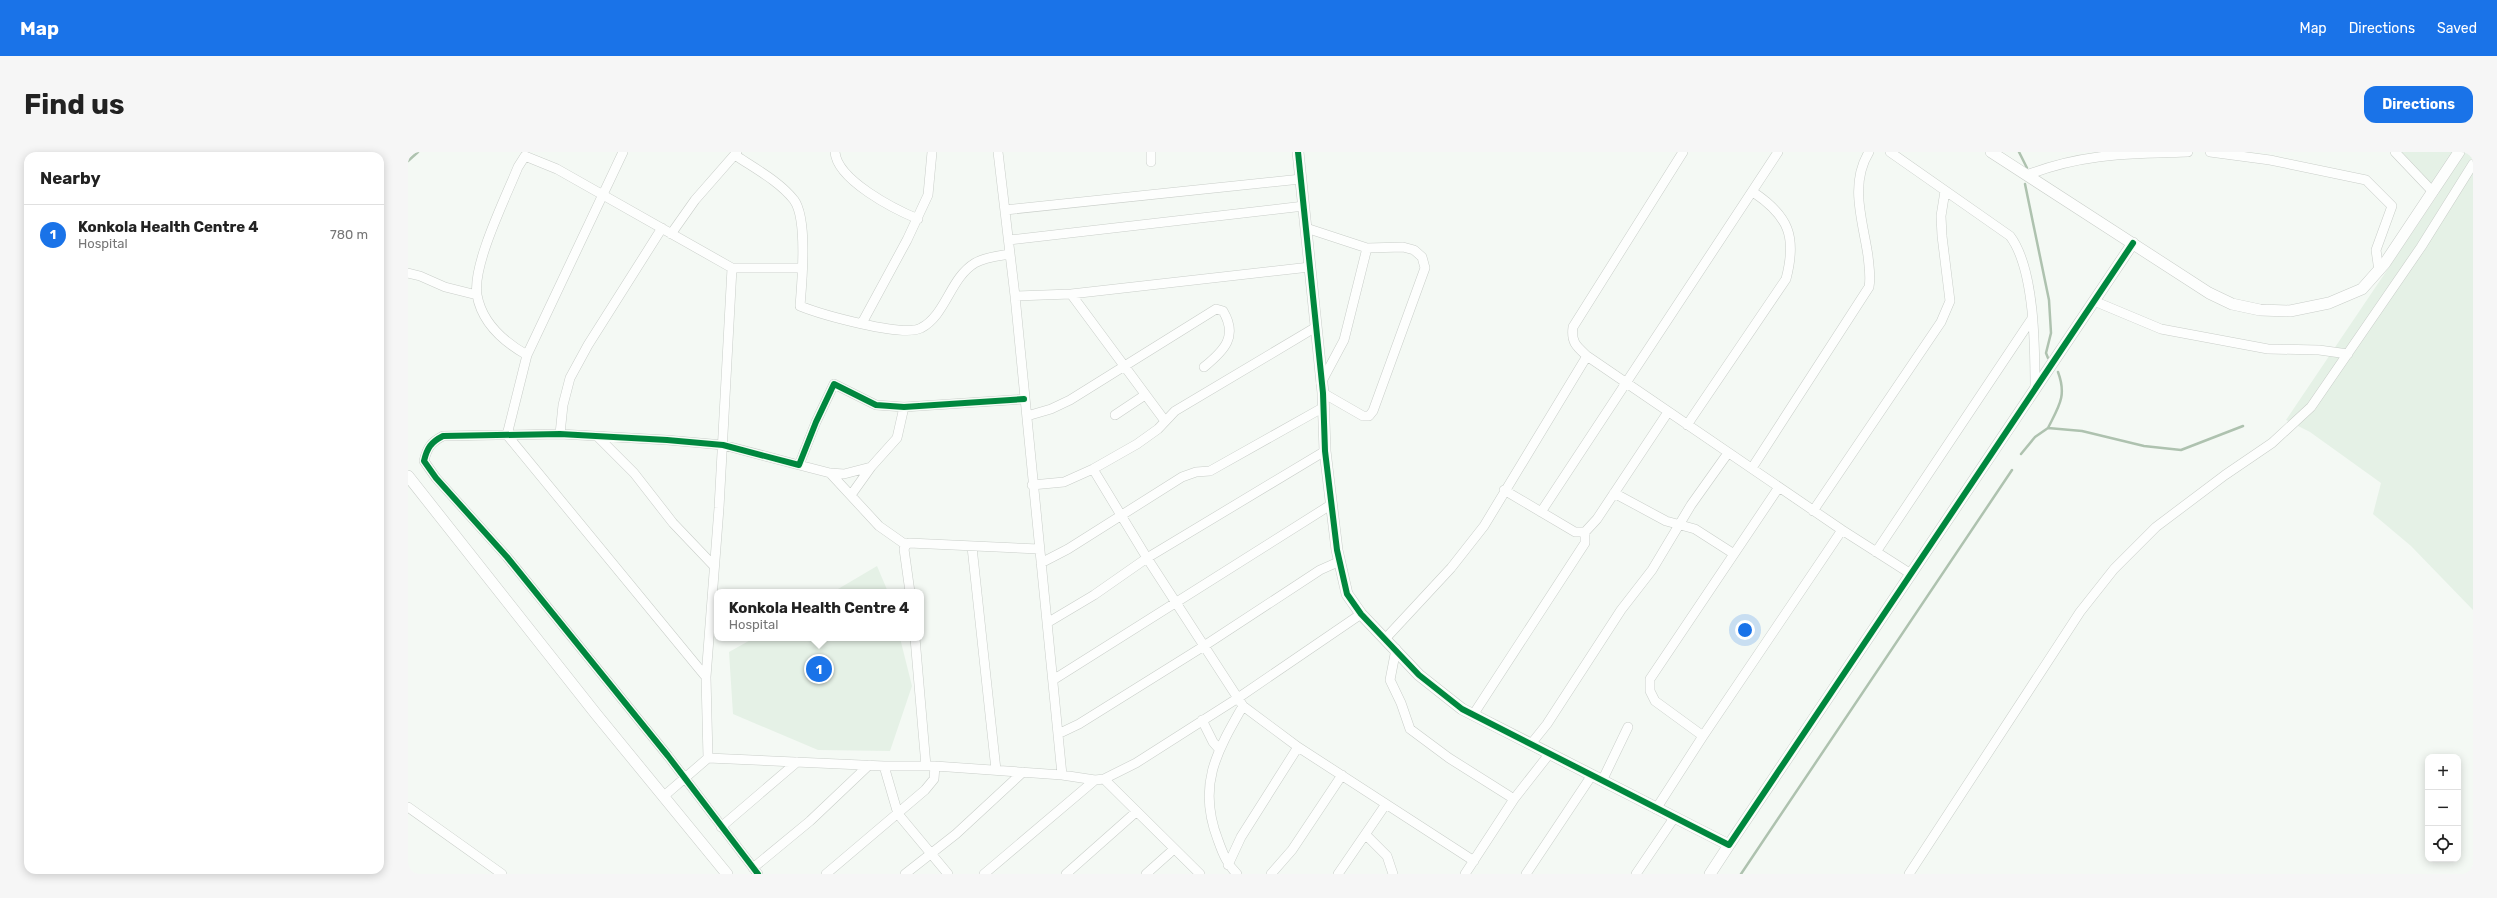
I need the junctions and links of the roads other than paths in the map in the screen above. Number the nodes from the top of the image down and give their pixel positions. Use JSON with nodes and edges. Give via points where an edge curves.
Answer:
{"nodes":[{"id":1,"x":623,"y":152,"type":"edge"},
{"id":2,"x":835,"y":152,"type":"edge"},
{"id":3,"x":932,"y":152,"type":"edge"},
{"id":4,"x":998,"y":152,"type":"edge"},
{"id":5,"x":1151,"y":152,"type":"edge"},
{"id":6,"x":1298,"y":152,"type":"edge"},
{"id":7,"x":1683,"y":152,"type":"edge"},
{"id":8,"x":1778,"y":152,"type":"edge"},
{"id":9,"x":1869,"y":152,"type":"edge"},
{"id":10,"x":1890,"y":152,"type":"edge"},
{"id":11,"x":1991,"y":152,"type":"edge"},
{"id":12,"x":2188,"y":152,"type":"edge"},
{"id":13,"x":2210,"y":152,"type":"edge"},
{"id":14,"x":2395,"y":152,"type":"edge"},
{"id":15,"x":2459,"y":152,"type":"edge"},
{"id":16,"x":736,"y":153,"type":"edge"},
{"id":17,"x":1151,"y":162,"type":"dead end"},
{"id":18,"x":2473,"y":164,"type":"edge"},
{"id":19,"x":2027,"y":175,"type":"junction"},
{"id":20,"x":1301,"y":179,"type":"junction"},
{"id":21,"x":1945,"y":191,"type":"junction"},
{"id":22,"x":1754,"y":192,"type":"junction"},
{"id":23,"x":2433,"y":192,"type":"junction"},
{"id":24,"x":603,"y":196,"type":"junction"},
{"id":25,"x":1304,"y":206,"type":"junction"},
{"id":26,"x":1005,"y":210,"type":"junction"},
{"id":27,"x":918,"y":219,"type":"junction"},
{"id":28,"x":662,"y":228,"type":"junction"},
{"id":29,"x":1306,"y":228,"type":"junction"},
{"id":30,"x":671,"y":234,"type":"junction"},
{"id":31,"x":1009,"y":240,"type":"junction"},
{"id":32,"x":2133,"y":242,"type":"junction"},
{"id":33,"x":1367,"y":248,"type":"junction"},
{"id":34,"x":1010,"y":254,"type":"junction"},
{"id":35,"x":1310,"y":266,"type":"junction"},
{"id":36,"x":732,"y":268,"type":"junction"},
{"id":37,"x":801,"y":268,"type":"junction"},
{"id":38,"x":2379,"y":271,"type":"junction"},
{"id":39,"x":408,"y":273,"type":"edge"},
{"id":40,"x":1071,"y":294,"type":"junction"},
{"id":41,"x":477,"y":295,"type":"junction"},
{"id":42,"x":1015,"y":296,"type":"junction"},
{"id":43,"x":2094,"y":301,"type":"junction"},
{"id":44,"x":2032,"y":320,"type":"junction"},
{"id":45,"x":862,"y":323,"type":"junction"},
{"id":46,"x":1316,"y":327,"type":"junction"},
{"id":47,"x":2348,"y":354,"type":"junction"},
{"id":48,"x":527,"y":355,"type":"junction"},
{"id":49,"x":1587,"y":356,"type":"junction"},
{"id":50,"x":1124,"y":367,"type":"junction"},
{"id":51,"x":1204,"y":367,"type":"dead end"},
{"id":52,"x":1625,"y":382,"type":"junction"},
{"id":53,"x":1322,"y":388,"type":"junction"},
{"id":54,"x":2035,"y":390,"type":"junction"},
{"id":55,"x":1145,"y":396,"type":"junction"},
{"id":56,"x":1024,"y":399,"type":"junction"},
{"id":57,"x":904,"y":407,"type":"junction"},
{"id":58,"x":1324,"y":407,"type":"junction"},
{"id":59,"x":1668,"y":412,"type":"junction"},
{"id":60,"x":1115,"y":415,"type":"dead end"},
{"id":61,"x":1027,"y":416,"type":"junction"},
{"id":62,"x":1165,"y":421,"type":"junction"},
{"id":63,"x":1687,"y":425,"type":"junction"},
{"id":64,"x":560,"y":434,"type":"junction"},
{"id":65,"x":506,"y":435,"type":"junction"},
{"id":66,"x":598,"y":437,"type":"junction"},
{"id":67,"x":723,"y":445,"type":"junction"},
{"id":68,"x":1325,"y":451,"type":"junction"},
{"id":69,"x":1728,"y":453,"type":"junction"},
{"id":70,"x":799,"y":466,"type":"junction"},
{"id":71,"x":871,"y":467,"type":"junction"},
{"id":72,"x":1752,"y":468,"type":"junction"},
{"id":73,"x":1093,"y":469,"type":"junction"},
{"id":74,"x":830,"y":473,"type":"junction"},
{"id":75,"x":408,"y":476,"type":"edge"},
{"id":76,"x":1032,"y":485,"type":"junction"},
{"id":77,"x":1779,"y":487,"type":"junction"},
{"id":78,"x":1504,"y":490,"type":"junction"},
{"id":79,"x":1614,"y":493,"type":"junction"},
{"id":80,"x":851,"y":495,"type":"junction"},
{"id":81,"x":1332,"y":504,"type":"junction"},
{"id":82,"x":1813,"y":511,"type":"junction"},
{"id":83,"x":1542,"y":512,"type":"junction"},
{"id":84,"x":1122,"y":515,"type":"junction"},
{"id":85,"x":1680,"y":525,"type":"junction"},
{"id":86,"x":1842,"y":530,"type":"junction"},
{"id":87,"x":1585,"y":532,"type":"junction"},
{"id":88,"x":906,"y":545,"type":"junction"},
{"id":89,"x":972,"y":547,"type":"junction"},
{"id":90,"x":1039,"y":549,"type":"junction"},
{"id":91,"x":1876,"y":552,"type":"junction"},
{"id":92,"x":1734,"y":554,"type":"junction"},
{"id":93,"x":1146,"y":558,"type":"junction"},
{"id":94,"x":1338,"y":562,"type":"junction"},
{"id":95,"x":1040,"y":563,"type":"junction"},
{"id":96,"x":713,"y":565,"type":"junction"},
{"id":97,"x":1911,"y":574,"type":"junction"},
{"id":98,"x":910,"y":589,"type":"edge"},
{"id":99,"x":1177,"y":603,"type":"junction"},
{"id":100,"x":1361,"y":614,"type":"junction"},
{"id":101,"x":1047,"y":623,"type":"junction"},
{"id":102,"x":1385,"y":639,"type":"junction"},
{"id":103,"x":916,"y":641,"type":"edge"},
{"id":104,"x":1204,"y":646,"type":"junction"},
{"id":105,"x":1396,"y":650,"type":"junction"},
{"id":106,"x":706,"y":677,"type":"junction"},
{"id":107,"x":1053,"y":680,"type":"junction"},
{"id":108,"x":1238,"y":698,"type":"junction"},
{"id":109,"x":1243,"y":706,"type":"junction"},
{"id":110,"x":1473,"y":715,"type":"junction"},
{"id":111,"x":1202,"y":720,"type":"junction"},
{"id":112,"x":1628,"y":728,"type":"dead end"},
{"id":113,"x":1058,"y":734,"type":"junction"},
{"id":114,"x":1703,"y":736,"type":"junction"},
{"id":115,"x":1531,"y":744,"type":"junction"},
{"id":116,"x":1298,"y":747,"type":"junction"},
{"id":117,"x":1219,"y":749,"type":"junction"},
{"id":118,"x":1550,"y":753,"type":"junction"},
{"id":119,"x":708,"y":758,"type":"junction"},
{"id":120,"x":797,"y":762,"type":"junction"},
{"id":121,"x":869,"y":765,"type":"junction"},
{"id":122,"x":884,"y":766,"type":"junction"},
{"id":123,"x":930,"y":766,"type":"junction"},
{"id":124,"x":996,"y":770,"type":"junction"},
{"id":125,"x":1023,"y":772,"type":"junction"},
{"id":126,"x":1062,"y":775,"type":"junction"},
{"id":127,"x":1342,"y":776,"type":"junction"},
{"id":128,"x":1592,"y":776,"type":"junction"},
{"id":129,"x":683,"y":777,"type":"junction"},
{"id":130,"x":1100,"y":779,"type":"junction"},
{"id":131,"x":1602,"y":781,"type":"junction"},
{"id":132,"x":664,"y":796,"type":"junction"},
{"id":133,"x":1514,"y":799,"type":"junction"},
{"id":134,"x":1386,"y":804,"type":"junction"},
{"id":135,"x":408,"y":807,"type":"edge"},
{"id":136,"x":1656,"y":809,"type":"junction"},
{"id":137,"x":1136,"y":812,"type":"junction"},
{"id":138,"x":898,"y":814,"type":"junction"},
{"id":139,"x":1674,"y":818,"type":"junction"},
{"id":140,"x":721,"y":827,"type":"junction"},
{"id":141,"x":1366,"y":835,"type":"junction"},
{"id":142,"x":1729,"y":845,"type":"junction"},
{"id":143,"x":1174,"y":849,"type":"junction"},
{"id":144,"x":931,"y":854,"type":"junction"},
{"id":145,"x":1474,"y":861,"type":"junction"},
{"id":146,"x":1228,"y":865,"type":"junction"},
{"id":147,"x":756,"y":871,"type":"edge"},
{"id":148,"x":502,"y":874,"type":"edge"},
{"id":149,"x":727,"y":874,"type":"edge"},
{"id":150,"x":826,"y":874,"type":"edge"},
{"id":151,"x":905,"y":874,"type":"edge"},
{"id":152,"x":948,"y":874,"type":"edge"},
{"id":153,"x":984,"y":874,"type":"edge"},
{"id":154,"x":1066,"y":874,"type":"edge"},
{"id":155,"x":1146,"y":874,"type":"edge"},
{"id":156,"x":1200,"y":874,"type":"edge"},
{"id":157,"x":1237,"y":874,"type":"edge"},
{"id":158,"x":1271,"y":874,"type":"edge"},
{"id":159,"x":1338,"y":874,"type":"edge"},
{"id":160,"x":1393,"y":874,"type":"edge"},
{"id":161,"x":1465,"y":874,"type":"edge"},
{"id":162,"x":1526,"y":874,"type":"edge"},
{"id":163,"x":1636,"y":874,"type":"edge"},
{"id":164,"x":1710,"y":874,"type":"edge"},
{"id":165,"x":1910,"y":874,"type":"edge"}],
"edges":[{"from":1,"to":24,"type":"street"},
{"from":2,"to":27,"type":"street","via":[[836,162],[849,176],[894,208]]},
{"from":3,"to":27,"type":"street","via":[[928,195]]},
{"from":4,"to":26,"type":"street"},
{"from":5,"to":17,"type":"street"},
{"from":6,"to":20,"type":"street"},
{"from":7,"to":49,"type":"street","via":[[1573,327],[1571,337],[1574,345]]},
{"from":8,"to":22,"type":"street"},
{"from":9,"to":72,"type":"street","via":[[1858,178],[1858,197],[1869,265],[1869,287]]},
{"from":10,"to":21,"type":"street"},
{"from":11,"to":19,"type":"street"},
{"from":12,"to":19,"type":"street","via":[[2092,156],[2052,165]]},
{"from":13,"to":38,"type":"street","via":[[2270,160],[2366,180],[2392,206],[2376,250]]},
{"from":14,"to":23,"type":"street"},
{"from":15,"to":23,"type":"street"},
{"from":16,"to":30,"type":"street","via":[[695,200]]},
{"from":16,"to":37,"type":"street","via":[[794,200],[800,213]]},
{"from":18,"to":47,"type":"street"},
{"from":19,"to":32,"type":"street"},
{"from":20,"to":25,"type":"street"},
{"from":20,"to":26,"type":"street"},
{"from":21,"to":44,"type":"street","via":[[2010,236],[2017,245],[2022,258]]},
{"from":21,"to":82,"type":"street","via":[[1941,216],[1950,301],[1941,322]]},
{"from":22,"to":52,"type":"street"},
{"from":22,"to":63,"type":"street","via":[[1771,204],[1784,218],[1790,240],[1791,260],[1786,279]]},
{"from":23,"to":38,"type":"street"},
{"from":24,"to":28,"type":"street"},
{"from":24,"to":41,"type":"street","via":[[557,169],[526,156],[518,167],[486,248],[478,273]]},
{"from":24,"to":48,"type":"street"},
{"from":25,"to":29,"type":"street"},
{"from":25,"to":31,"type":"street"},
{"from":26,"to":31,"type":"street"},
{"from":27,"to":45,"type":"street"},
{"from":28,"to":30,"type":"street"},
{"from":28,"to":64,"type":"street","via":[[570,378],[563,405]]},
{"from":29,"to":33,"type":"street"},
{"from":29,"to":35,"type":"street"},
{"from":30,"to":36,"type":"street"},
{"from":31,"to":34,"type":"street"},
{"from":32,"to":38,"type":"street","via":[[2209,293],[2232,304],[2260,310],[2290,311],[2329,304],[2362,289]]},
{"from":32,"to":43,"type":"street"},
{"from":33,"to":53,"type":"street","via":[[1344,340]]},
{"from":33,"to":53,"type":"street","via":[[1403,247],[1414,250],[1422,257],[1425,268],[1421,282],[1369,416],[1362,416]]},
{"from":34,"to":42,"type":"street"},
{"from":34,"to":45,"type":"street","via":[[983,259],[966,270],[930,321],[921,328],[900,331]]},
{"from":35,"to":40,"type":"street"},
{"from":35,"to":46,"type":"street"},
{"from":36,"to":37,"type":"street"},
{"from":36,"to":67,"type":"street"},
{"from":37,"to":45,"type":"street","via":[[800,306]]},
{"from":39,"to":41,"type":"street","via":[[445,287]]},
{"from":40,"to":42,"type":"street"},
{"from":40,"to":50,"type":"street"},
{"from":41,"to":48,"type":"street","via":[[492,327],[510,345]]},
{"from":42,"to":56,"type":"street"},
{"from":43,"to":47,"type":"street","via":[[2161,329],[2268,349],[2319,350]]},
{"from":43,"to":54,"type":"street"},
{"from":44,"to":54,"type":"street","via":[[2036,352]]},
{"from":44,"to":91,"type":"street"},
{"from":46,"to":53,"type":"street"},
{"from":46,"to":62,"type":"street","via":[[1175,411]]},
{"from":47,"to":165,"type":"street","via":[[2311,407],[2278,438],[2156,527],[2114,569],[2080,612]]},
{"from":48,"to":65,"type":"street"},
{"from":49,"to":52,"type":"street"},
{"from":49,"to":78,"type":"street"},
{"from":50,"to":51,"type":"street","via":[[1216,309],[1223,311],[1231,328],[1230,337],[1218,355]]},
{"from":50,"to":55,"type":"street"},
{"from":50,"to":61,"type":"street","via":[[1070,400]]},
{"from":52,"to":59,"type":"street"},
{"from":52,"to":83,"type":"street"},
{"from":53,"to":58,"type":"street"},
{"from":54,"to":97,"type":"street"},
{"from":55,"to":60,"type":"street"},
{"from":55,"to":62,"type":"street"},
{"from":56,"to":57,"type":"street"},
{"from":56,"to":61,"type":"street"},
{"from":57,"to":70,"type":"street","via":[[870,404],[834,384]]},
{"from":57,"to":71,"type":"street","via":[[897,438]]},
{"from":58,"to":68,"type":"street"},
{"from":58,"to":84,"type":"street","via":[[1210,471],[1182,477]]},
{"from":59,"to":63,"type":"street"},
{"from":59,"to":79,"type":"street"},
{"from":61,"to":76,"type":"street"},
{"from":62,"to":73,"type":"street","via":[[1138,444]]},
{"from":63,"to":69,"type":"street"},
{"from":64,"to":65,"type":"street"},
{"from":64,"to":66,"type":"street"},
{"from":65,"to":106,"type":"street"},
{"from":65,"to":129,"type":"street","via":[[443,436],[433,441],[426,451],[424,461],[436,478],[507,557]]},
{"from":66,"to":67,"type":"street"},
{"from":66,"to":96,"type":"street","via":[[634,473],[673,523]]},
{"from":67,"to":70,"type":"street"},
{"from":67,"to":96,"type":"street"},
{"from":68,"to":81,"type":"street"},
{"from":68,"to":93,"type":"street"},
{"from":69,"to":72,"type":"street"},
{"from":69,"to":85,"type":"street"},
{"from":70,"to":74,"type":"street"},
{"from":71,"to":74,"type":"street","via":[[856,472]]},
{"from":71,"to":80,"type":"street"},
{"from":72,"to":77,"type":"street"},
{"from":73,"to":76,"type":"street","via":[[1064,482]]},
{"from":73,"to":84,"type":"street"},
{"from":74,"to":80,"type":"street"},
{"from":75,"to":132,"type":"street"},
{"from":76,"to":90,"type":"street"},
{"from":77,"to":82,"type":"street"},
{"from":77,"to":92,"type":"street"},
{"from":78,"to":83,"type":"street"},
{"from":78,"to":102,"type":"street","via":[[1484,526],[1468,547]]},
{"from":79,"to":85,"type":"street","via":[[1666,521]]},
{"from":79,"to":87,"type":"street"},
{"from":80,"to":88,"type":"street","via":[[879,526]]},
{"from":81,"to":94,"type":"street"},
{"from":81,"to":99,"type":"street"},
{"from":82,"to":86,"type":"street"},
{"from":83,"to":87,"type":"street","via":[[1575,532]]},
{"from":84,"to":93,"type":"street"},
{"from":84,"to":95,"type":"street"},
{"from":85,"to":92,"type":"street","via":[[1695,529]]},
{"from":85,"to":115,"type":"street","via":[[1652,570],[1621,610],[1547,724]]},
{"from":86,"to":91,"type":"street"},
{"from":86,"to":114,"type":"street"},
{"from":87,"to":110,"type":"street","via":[[1586,541]]},
{"from":88,"to":89,"type":"street","via":[[909,542]]},
{"from":88,"to":98,"type":"street"},
{"from":89,"to":90,"type":"street"},
{"from":89,"to":124,"type":"street"},
{"from":90,"to":95,"type":"street"},
{"from":91,"to":97,"type":"street"},
{"from":92,"to":114,"type":"street","via":[[1650,679],[1650,692],[1655,701]]},
{"from":93,"to":99,"type":"street"},
{"from":93,"to":101,"type":"street","via":[[1094,595]]},
{"from":94,"to":100,"type":"street","via":[[1347,594]]},
{"from":94,"to":104,"type":"street","via":[[1320,570]]},
{"from":95,"to":101,"type":"street"},
{"from":96,"to":106,"type":"street"},
{"from":97,"to":142,"type":"street"},
{"from":99,"to":104,"type":"street"},
{"from":99,"to":107,"type":"street"},
{"from":100,"to":102,"type":"street"},
{"from":100,"to":108,"type":"street"},
{"from":101,"to":107,"type":"street"},
{"from":102,"to":105,"type":"street"},
{"from":103,"to":123,"type":"street"},
{"from":104,"to":108,"type":"street"},
{"from":104,"to":113,"type":"street","via":[[1079,724]]},
{"from":105,"to":110,"type":"street","via":[[1435,689]]},
{"from":105,"to":133,"type":"street","via":[[1390,680],[1410,729],[1449,758]]},
{"from":106,"to":119,"type":"street"},
{"from":107,"to":113,"type":"street"},
{"from":108,"to":109,"type":"street"},
{"from":108,"to":111,"type":"street"},
{"from":109,"to":116,"type":"street"},
{"from":109,"to":117,"type":"street"},
{"from":110,"to":115,"type":"street"},
{"from":111,"to":117,"type":"street"},
{"from":111,"to":130,"type":"street","via":[[1136,763]]},
{"from":112,"to":131,"type":"street"},
{"from":113,"to":126,"type":"street"},
{"from":114,"to":136,"type":"street"},
{"from":115,"to":118,"type":"street"},
{"from":116,"to":127,"type":"street"},
{"from":116,"to":146,"type":"street","via":[[1241,837]]},
{"from":117,"to":146,"type":"street","via":[[1209,780],[1208,802],[1211,822]]},
{"from":118,"to":128,"type":"street"},
{"from":118,"to":133,"type":"street"},
{"from":119,"to":120,"type":"street"},
{"from":119,"to":129,"type":"street"},
{"from":120,"to":121,"type":"street"},
{"from":120,"to":140,"type":"street"},
{"from":121,"to":122,"type":"street"},
{"from":121,"to":147,"type":"street"},
{"from":122,"to":123,"type":"street"},
{"from":122,"to":138,"type":"street"},
{"from":123,"to":124,"type":"street"},
{"from":123,"to":138,"type":"street","via":[[934,779]]},
{"from":124,"to":125,"type":"street"},
{"from":125,"to":126,"type":"street"},
{"from":125,"to":144,"type":"street"},
{"from":126,"to":130,"type":"street"},
{"from":127,"to":134,"type":"street"},
{"from":127,"to":158,"type":"street","via":[[1292,850]]},
{"from":128,"to":131,"type":"street"},
{"from":128,"to":162,"type":"street"},
{"from":129,"to":132,"type":"street"},
{"from":129,"to":140,"type":"street"},
{"from":130,"to":137,"type":"street"},
{"from":130,"to":153,"type":"street"},
{"from":131,"to":136,"type":"street"},
{"from":132,"to":149,"type":"street"},
{"from":133,"to":145,"type":"street"},
{"from":134,"to":141,"type":"street"},
{"from":134,"to":145,"type":"street"},
{"from":135,"to":148,"type":"street"},
{"from":136,"to":139,"type":"street"},
{"from":137,"to":143,"type":"street"},
{"from":137,"to":154,"type":"street"},
{"from":138,"to":144,"type":"street"},
{"from":138,"to":150,"type":"street"},
{"from":139,"to":142,"type":"street"},
{"from":139,"to":163,"type":"street"},
{"from":140,"to":147,"type":"street"},
{"from":141,"to":159,"type":"street"},
{"from":141,"to":160,"type":"street","via":[[1387,856]]},
{"from":142,"to":164,"type":"street"},
{"from":143,"to":155,"type":"street"},
{"from":143,"to":156,"type":"street"},
{"from":144,"to":151,"type":"street"},
{"from":144,"to":152,"type":"street"},
{"from":145,"to":161,"type":"street"},
{"from":146,"to":157,"type":"street"}]}
